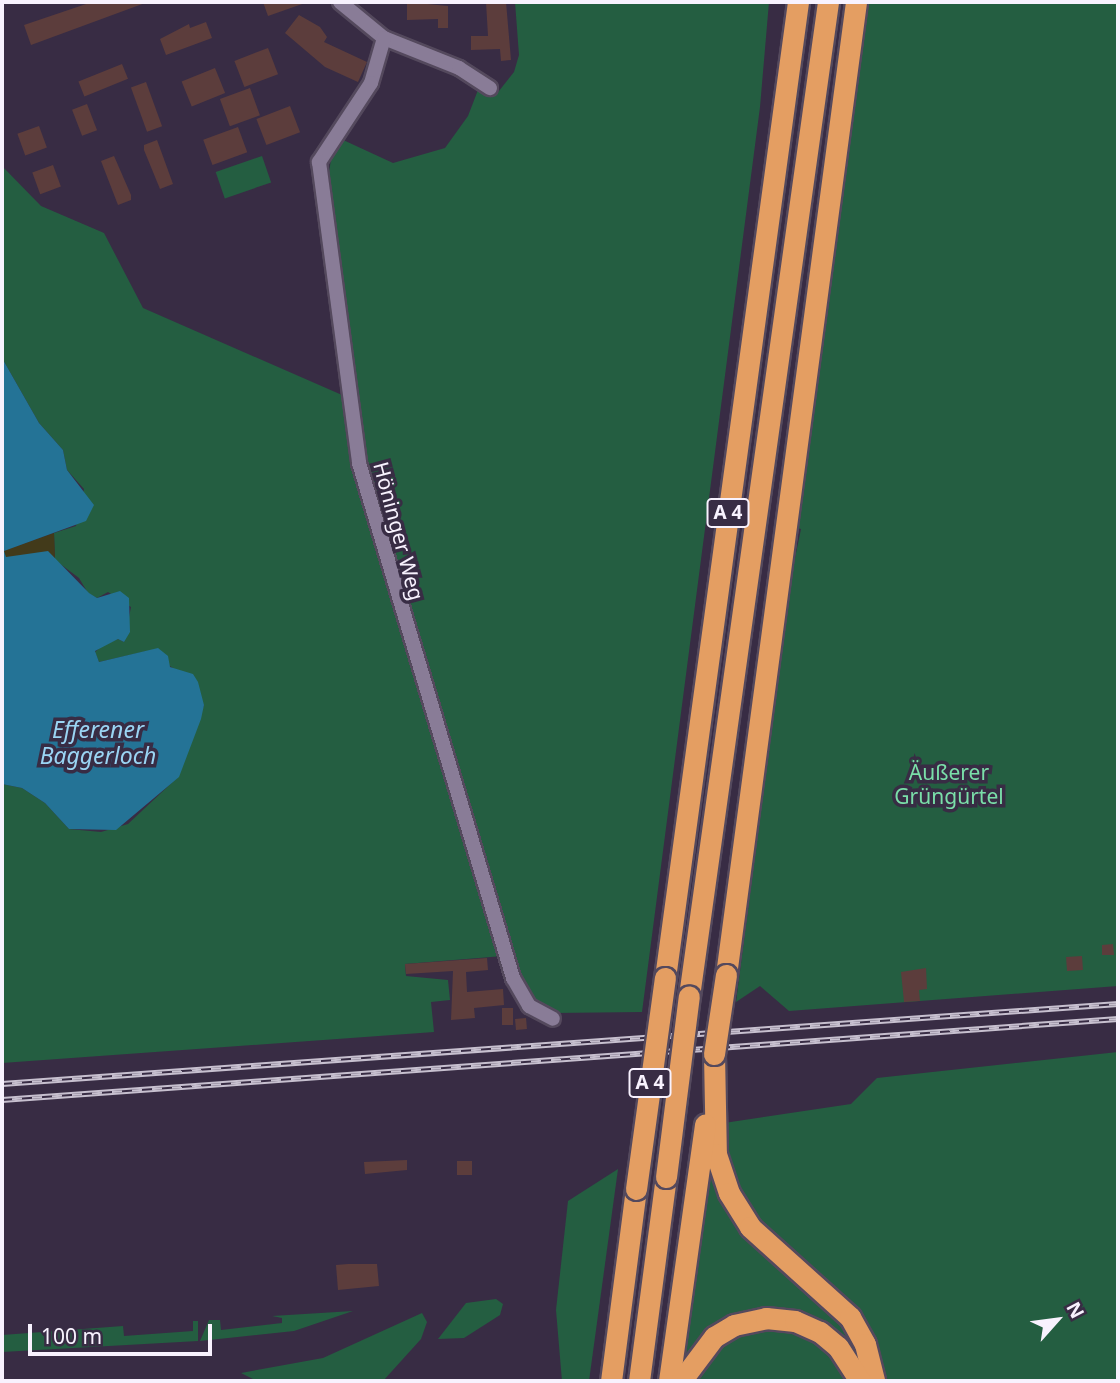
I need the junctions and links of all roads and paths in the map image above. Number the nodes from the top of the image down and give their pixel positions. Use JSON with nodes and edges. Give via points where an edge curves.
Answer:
{"nodes":[{"id":1,"x":340,"y":2,"type":"edge"},
{"id":2,"x":789,"y":2,"type":"edge"},
{"id":3,"x":798,"y":2,"type":"edge"},
{"id":4,"x":828,"y":2,"type":"edge"},
{"id":5,"x":856,"y":2,"type":"edge"},
{"id":6,"x":384,"y":38,"type":"junction"},
{"id":7,"x":792,"y":47,"type":"junction"},
{"id":8,"x":490,"y":88,"type":"dead end"},
{"id":9,"x":785,"y":313,"type":"junction"},
{"id":10,"x":779,"y":573,"type":"junction"},
{"id":11,"x":553,"y":1019,"type":"dead end"},
{"id":12,"x":714,"y":1054,"type":"junction"},
{"id":13,"x":611,"y":1381,"type":"edge"},
{"id":14,"x":639,"y":1381,"type":"edge"},
{"id":15,"x":669,"y":1381,"type":"edge"},
{"id":16,"x":681,"y":1381,"type":"edge"},
{"id":17,"x":860,"y":1381,"type":"edge"},
{"id":18,"x":874,"y":1381,"type":"edge"}],
"edges":[{"from":1,"to":6,"type":"street"},
{"from":2,"to":7,"type":"highway"},
{"from":3,"to":7,"type":"highway","number":"A 4"},
{"from":4,"to":9,"type":"highway","number":"A 4"},
{"from":5,"to":10,"type":"highway"},
{"from":6,"to":8,"type":"street","via":[[459,68]]},
{"from":6,"to":11,"type":"street","name":"Höninger Weg","via":[[371,83],[319,162],[359,463],[513,978],[529,1006]]},
{"from":7,"to":13,"type":"highway","number":"A 4","bridge":true},
{"from":9,"to":10,"type":"highway"},
{"from":9,"to":14,"type":"highway","number":"A 4","bridge":true},
{"from":10,"to":12,"type":"highway","bridge":true},
{"from":12,"to":15,"type":"highway"},
{"from":12,"to":18,"type":"highway","via":[[716,1154],[729,1193],[750,1227],[850,1317],[865,1343]]},
{"from":16,"to":17,"type":"highway","via":[[714,1337],[734,1325],[766,1318],[795,1321],[820,1332],[845,1355]]}]}
